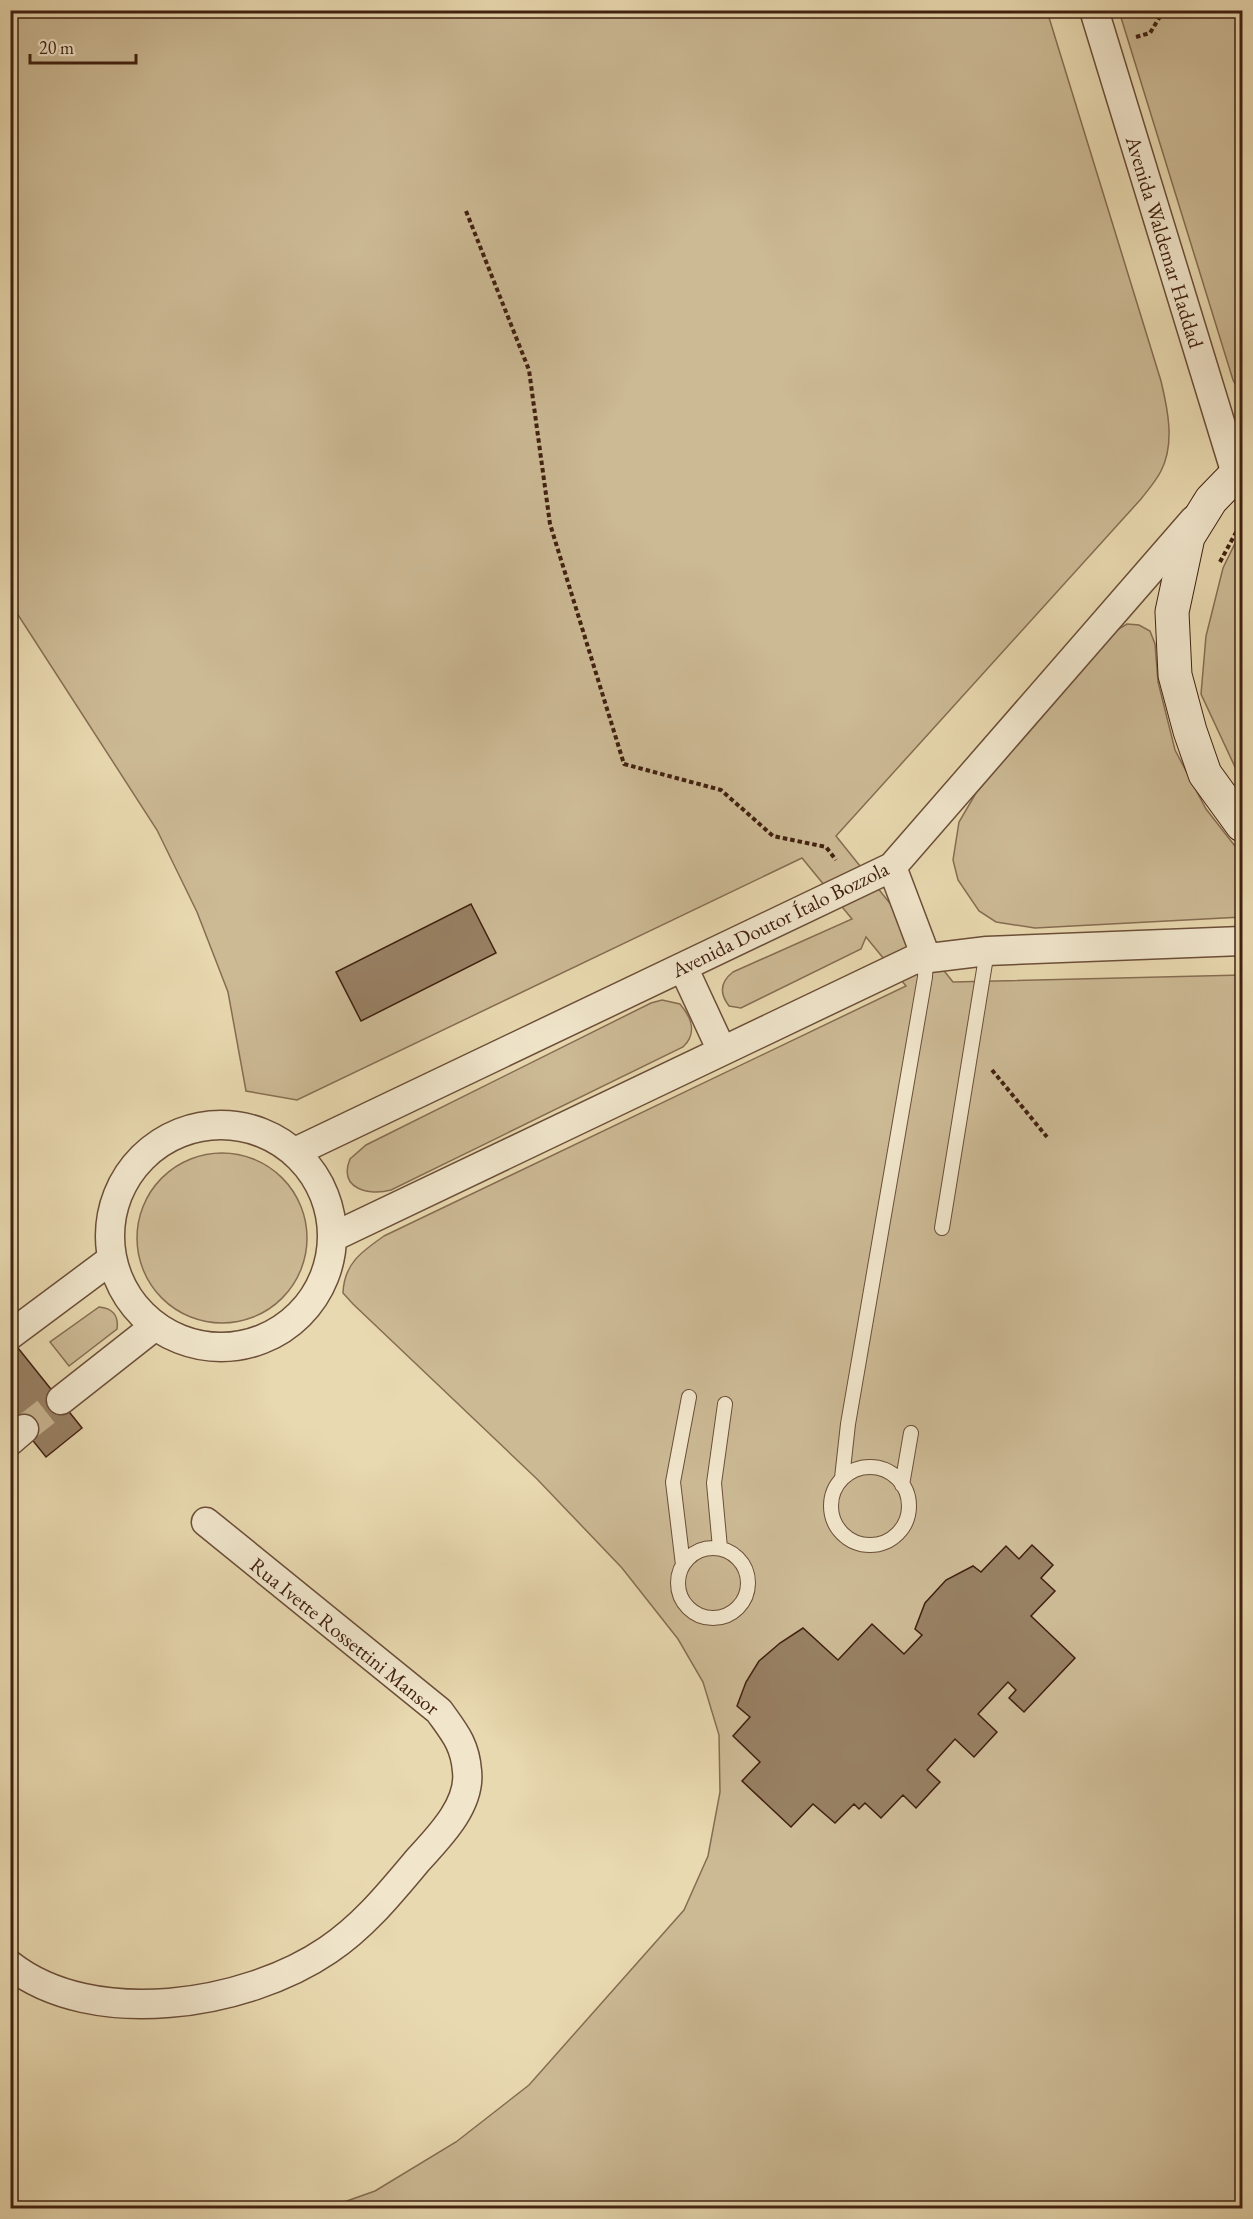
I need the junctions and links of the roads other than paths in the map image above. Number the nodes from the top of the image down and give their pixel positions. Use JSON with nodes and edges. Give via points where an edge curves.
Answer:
{"nodes":[{"id":1,"x":1094,"y":10,"type":"edge"},
{"id":2,"x":1239,"y":471,"type":"edge"},
{"id":3,"x":1211,"y":500,"type":"junction"},
{"id":4,"x":1242,"y":825,"type":"edge"},
{"id":5,"x":891,"y":867,"type":"junction"},
{"id":6,"x":1242,"y":941,"type":"edge"},
{"id":7,"x":987,"y":951,"type":"junction"},
{"id":8,"x":926,"y":957,"type":"junction"},
{"id":9,"x":683,"y":967,"type":"junction"},
{"id":10,"x":722,"y":1051,"type":"junction"},
{"id":11,"x":296,"y":1152,"type":"junction"},
{"id":12,"x":942,"y":1228,"type":"dead end"},
{"id":13,"x":333,"y":1238,"type":"junction"},
{"id":14,"x":112,"y":1259,"type":"junction"},
{"id":15,"x":155,"y":1326,"type":"junction"},
{"id":16,"x":10,"y":1335,"type":"edge"},
{"id":17,"x":689,"y":1397,"type":"dead end"},
{"id":18,"x":61,"y":1400,"type":"tunnel mouth"},
{"id":19,"x":725,"y":1404,"type":"dead end"},
{"id":20,"x":911,"y":1433,"type":"dead end"},
{"id":21,"x":842,"y":1478,"type":"junction"},
{"id":22,"x":902,"y":1485,"type":"junction"},
{"id":23,"x":206,"y":1522,"type":"dead end"},
{"id":24,"x":720,"y":1548,"type":"junction"},
{"id":25,"x":683,"y":1565,"type":"junction"},
{"id":26,"x":10,"y":1965,"type":"edge"}],
"edges":[{"from":1,"to":2,"type":"street","name":"Avenida Waldemar Haddad"},
{"from":2,"to":3,"type":"main road","name":"Avenida Waldemar Haddad"},
{"from":3,"to":4,"type":"main road","name":"Avenida Waldemar Haddad","via":[[1188,537],[1172,612],[1175,675],[1205,774]]},
{"from":3,"to":5,"type":"street","name":"Avenida Doutor Ítalo Bozzola"},
{"from":5,"to":8,"type":"street"},
{"from":5,"to":9,"type":"street","name":"Avenida Doutor Ítalo Bozzola"},
{"from":6,"to":7,"type":"street"},
{"from":7,"to":8,"type":"street"},
{"from":7,"to":12,"type":"lane"},
{"from":8,"to":10,"type":"street"},
{"from":8,"to":21,"type":"lane"},
{"from":9,"to":10,"type":"street"},
{"from":9,"to":11,"type":"street","name":"Avenida Doutor Ítalo Bozzola"},
{"from":10,"to":13,"type":"street"},
{"from":11,"to":13,"type":"street","via":[[315,1177],[329,1206]]},
{"from":11,"to":14,"type":"street","via":[[261,1131],[222,1124],[183,1130],[149,1150],[123,1181],[111,1219]]},
{"from":13,"to":15,"type":"street","via":[[325,1278],[303,1311],[271,1336],[232,1347],[192,1344]]},
{"from":14,"to":15,"type":"street","via":[[128,1296]]},
{"from":14,"to":16,"type":"street"},
{"from":15,"to":18,"type":"street"},
{"from":17,"to":25,"type":"lane","via":[[673,1482]]},
{"from":19,"to":24,"type":"lane","via":[[714,1484]]},
{"from":20,"to":22,"type":"lane"},
{"from":21,"to":22,"type":"lane","via":[[867,1467],[881,1469]]},
{"from":21,"to":22,"type":"lane","via":[[832,1497],[832,1518],[839,1531],[862,1545],[886,1542],[904,1525],[908,1499]]},
{"from":23,"to":26,"type":"street","name":"Rua Ivette Rossettini Mansor","via":[[439,1711],[461,1740],[468,1773],[462,1802],[441,1835],[375,1911],[328,1950],[262,1983],[196,1999],[140,2005],[102,2002],[55,1991]]},
{"from":24,"to":25,"type":"lane","via":[[706,1548]]},
{"from":24,"to":25,"type":"lane","via":[[744,1564],[749,1578],[744,1602],[726,1617],[711,1619],[686,1606],[679,1593],[678,1578]]}]}
